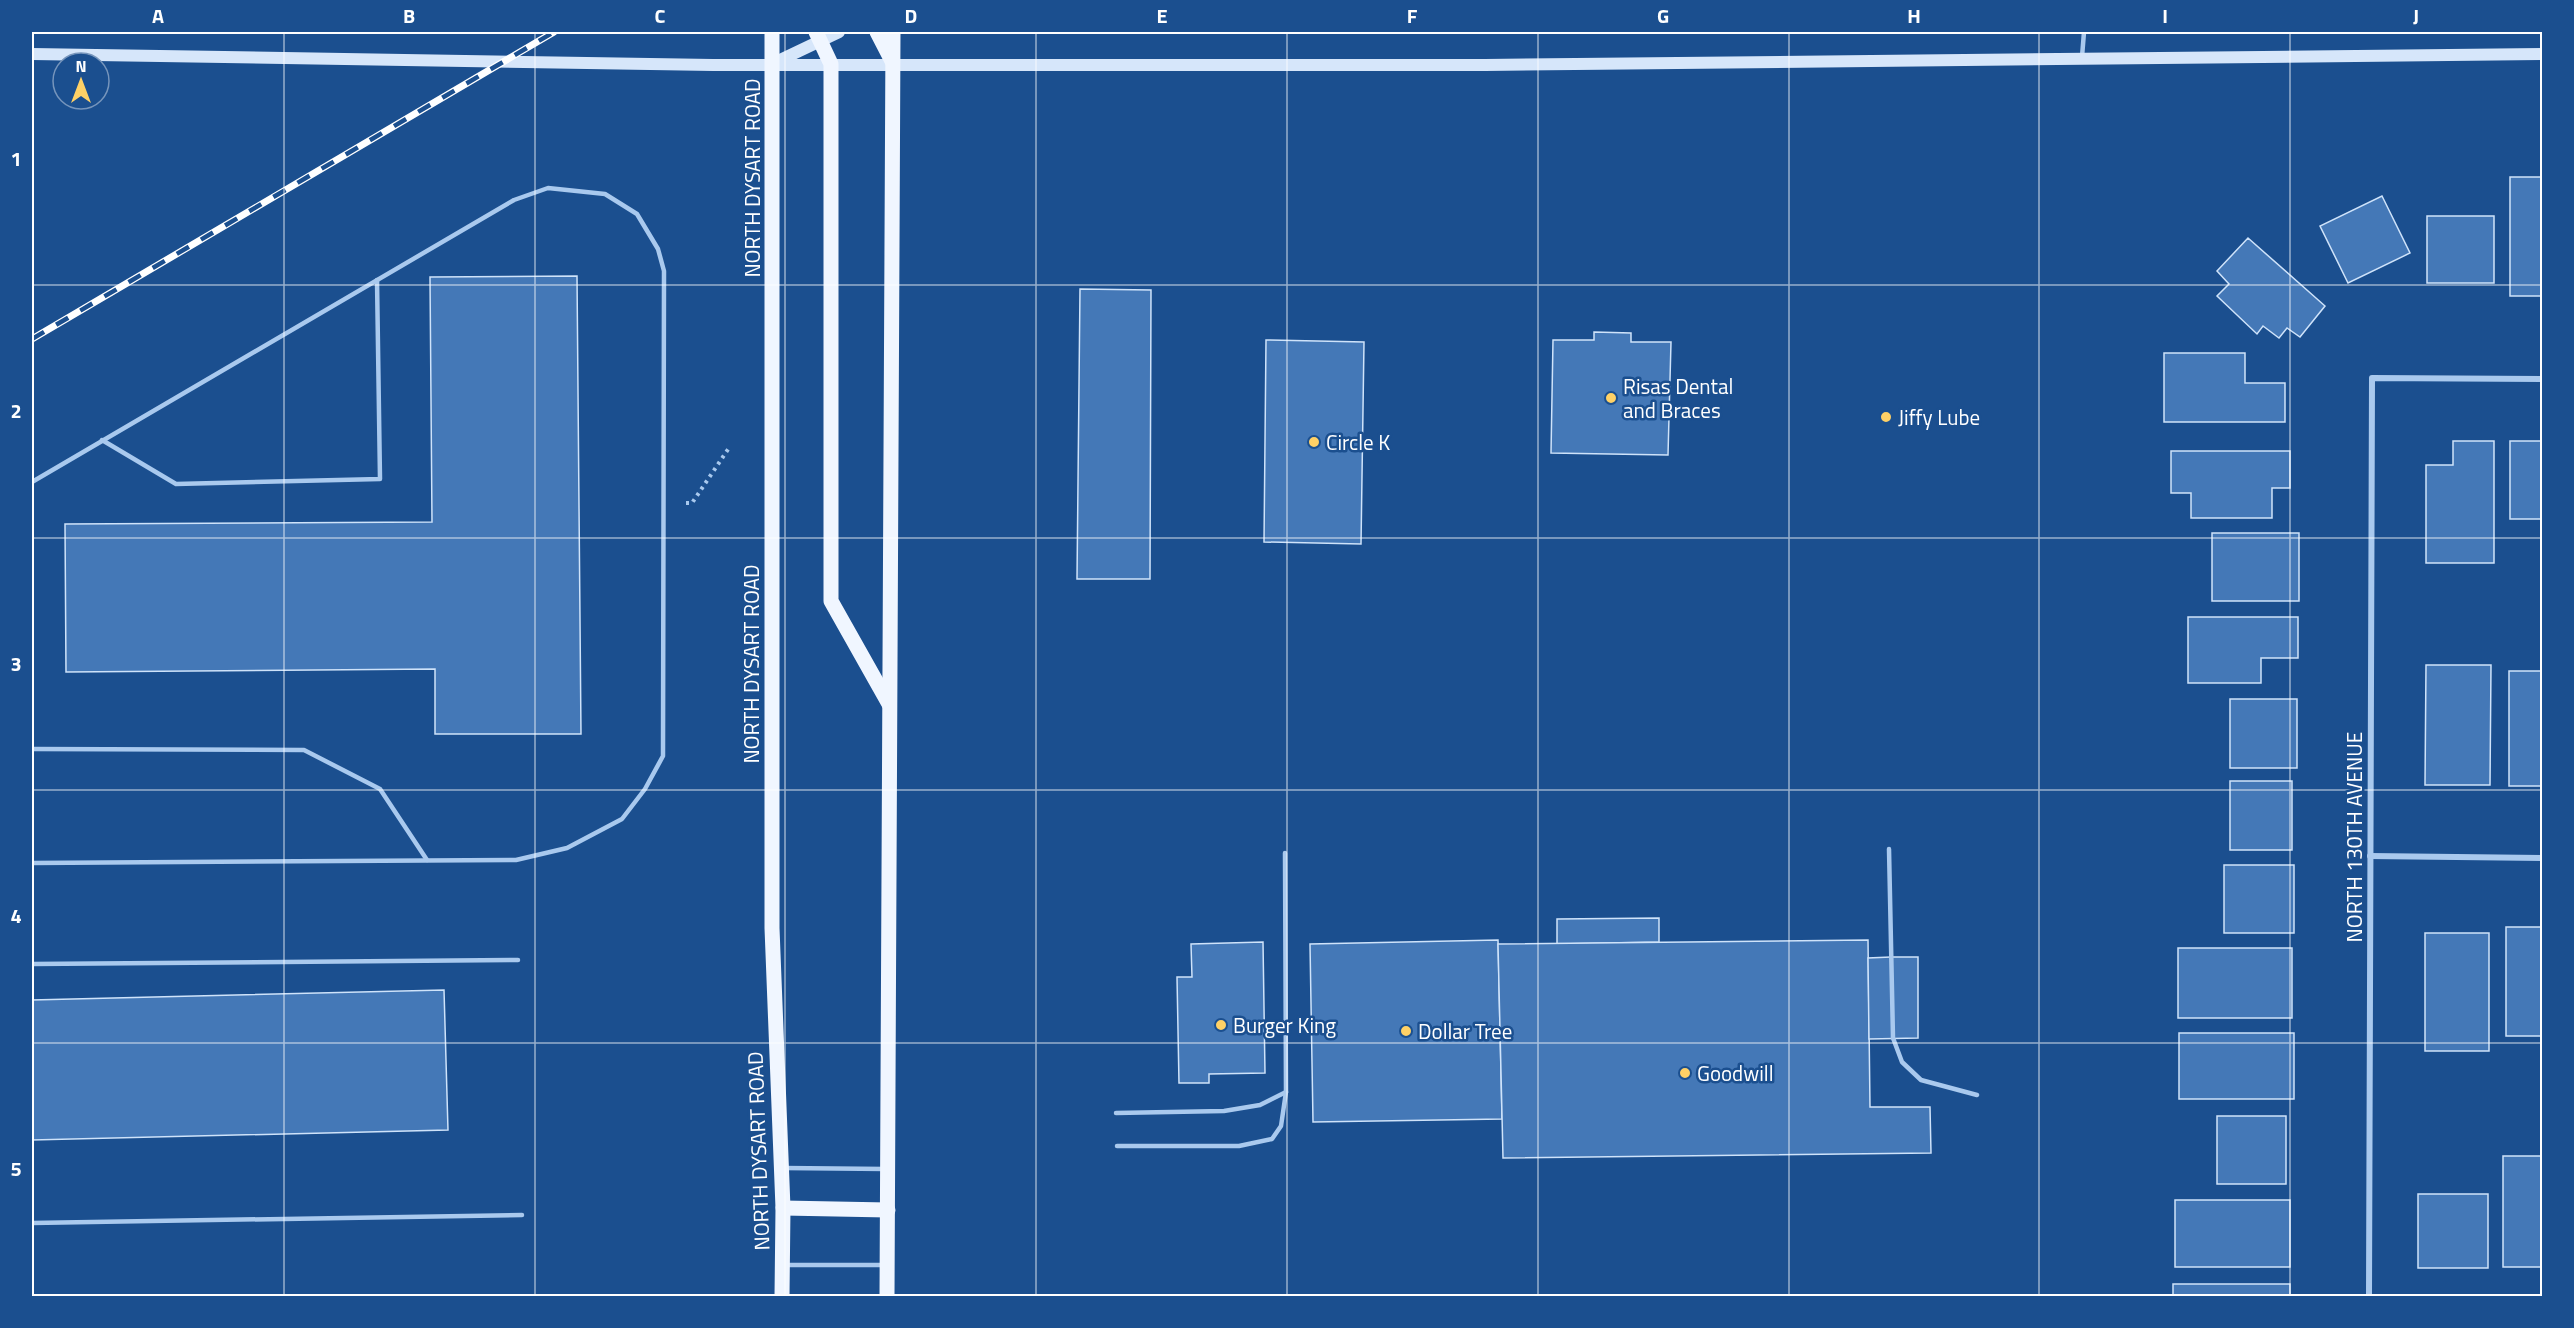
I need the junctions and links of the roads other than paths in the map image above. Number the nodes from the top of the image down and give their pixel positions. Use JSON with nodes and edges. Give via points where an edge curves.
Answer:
{"nodes":[{"id":1,"x":772,"y":32,"type":"edge"},
{"id":2,"x":839,"y":32,"type":"edge"},
{"id":3,"x":877,"y":32,"type":"edge"},
{"id":4,"x":893,"y":32,"type":"edge"},
{"id":5,"x":2084,"y":32,"type":"edge"},
{"id":6,"x":818,"y":36,"type":"edge"},
{"id":7,"x":32,"y":54,"type":"edge"},
{"id":8,"x":2542,"y":54,"type":"edge"},
{"id":9,"x":2082,"y":57,"type":"junction"},
{"id":10,"x":894,"y":63,"type":"junction"},
{"id":11,"x":772,"y":64,"type":"junction"},
{"id":12,"x":831,"y":64,"type":"junction"},
{"id":13,"x":377,"y":280,"type":"junction"},
{"id":14,"x":2542,"y":378,"type":"edge"},
{"id":15,"x":102,"y":440,"type":"junction"},
{"id":16,"x":32,"y":482,"type":"edge"},
{"id":17,"x":891,"y":707,"type":"junction"},
{"id":18,"x":32,"y":749,"type":"edge"},
{"id":19,"x":1889,"y":849,"type":"dead end"},
{"id":20,"x":1285,"y":853,"type":"dead end"},
{"id":21,"x":2370,"y":856,"type":"junction"},
{"id":22,"x":2542,"y":858,"type":"edge"},
{"id":23,"x":427,"y":860,"type":"junction"},
{"id":24,"x":32,"y":862,"type":"edge"},
{"id":25,"x":518,"y":960,"type":"dead end"},
{"id":26,"x":32,"y":964,"type":"edge"},
{"id":27,"x":1286,"y":1092,"type":"junction"},
{"id":28,"x":1977,"y":1095,"type":"dead end"},
{"id":29,"x":1116,"y":1113,"type":"dead end"},
{"id":30,"x":1117,"y":1146,"type":"dead end"},
{"id":31,"x":780,"y":1168,"type":"junction"},
{"id":32,"x":888,"y":1169,"type":"junction"},
{"id":33,"x":783,"y":1208,"type":"junction"},
{"id":34,"x":888,"y":1210,"type":"junction"},
{"id":35,"x":522,"y":1215,"type":"dead end"},
{"id":36,"x":32,"y":1223,"type":"edge"},
{"id":37,"x":783,"y":1265,"type":"junction"},
{"id":38,"x":888,"y":1265,"type":"junction"},
{"id":39,"x":782,"y":1296,"type":"edge"},
{"id":40,"x":887,"y":1296,"type":"edge"},
{"id":41,"x":2369,"y":1296,"type":"edge"}],
"edges":[{"from":1,"to":11,"type":"main road","name":"NORTH DYSART ROAD"},
{"from":2,"to":6,"type":"main road"},
{"from":3,"to":10,"type":"main road"},
{"from":4,"to":10,"type":"main road"},
{"from":5,"to":9,"type":"lane"},
{"from":6,"to":11,"type":"main road"},
{"from":6,"to":12,"type":"main road"},
{"from":7,"to":11,"type":"main road"},
{"from":8,"to":9,"type":"main road"},
{"from":9,"to":10,"type":"main road","via":[[1485,65]]},
{"from":10,"to":12,"type":"main road"},
{"from":10,"to":17,"type":"main road"},
{"from":11,"to":12,"type":"main road"},
{"from":11,"to":31,"type":"main road","name":"NORTH DYSART ROAD","via":[[772,928]]},
{"from":12,"to":17,"type":"main road","via":[[831,602]]},
{"from":13,"to":15,"type":"lane"},
{"from":13,"to":15,"type":"lane","via":[[380,479],[176,484]]},
{"from":13,"to":23,"type":"lane","via":[[514,200],[548,188],[605,194],[637,214],[658,249],[664,271],[663,756],[622,819],[567,848],[516,860]]},
{"from":14,"to":21,"type":"street","name":"NORTH 130TH AVENUE","via":[[2372,378]]},
{"from":15,"to":16,"type":"lane"},
{"from":17,"to":32,"type":"main road"},
{"from":18,"to":23,"type":"lane","via":[[304,750],[380,789]]},
{"from":19,"to":28,"type":"lane","via":[[1893,1038],[1902,1062],[1921,1080]]},
{"from":20,"to":27,"type":"lane"},
{"from":21,"to":22,"type":"street"},
{"from":21,"to":41,"type":"street","name":"NORTH 130TH AVENUE"},
{"from":23,"to":24,"type":"lane"},
{"from":25,"to":26,"type":"lane"},
{"from":27,"to":29,"type":"lane","via":[[1260,1105],[1224,1111]]},
{"from":27,"to":30,"type":"lane","via":[[1281,1126],[1272,1139],[1239,1146]]},
{"from":31,"to":32,"type":"lane"},
{"from":31,"to":33,"type":"main road","name":"NORTH DYSART ROAD"},
{"from":32,"to":34,"type":"main road"},
{"from":33,"to":34,"type":"main road"},
{"from":33,"to":37,"type":"main road","name":"NORTH DYSART ROAD"},
{"from":34,"to":38,"type":"main road"},
{"from":35,"to":36,"type":"lane"},
{"from":37,"to":38,"type":"lane"},
{"from":37,"to":39,"type":"main road","name":"NORTH DYSART ROAD"},
{"from":38,"to":40,"type":"main road"}]}
